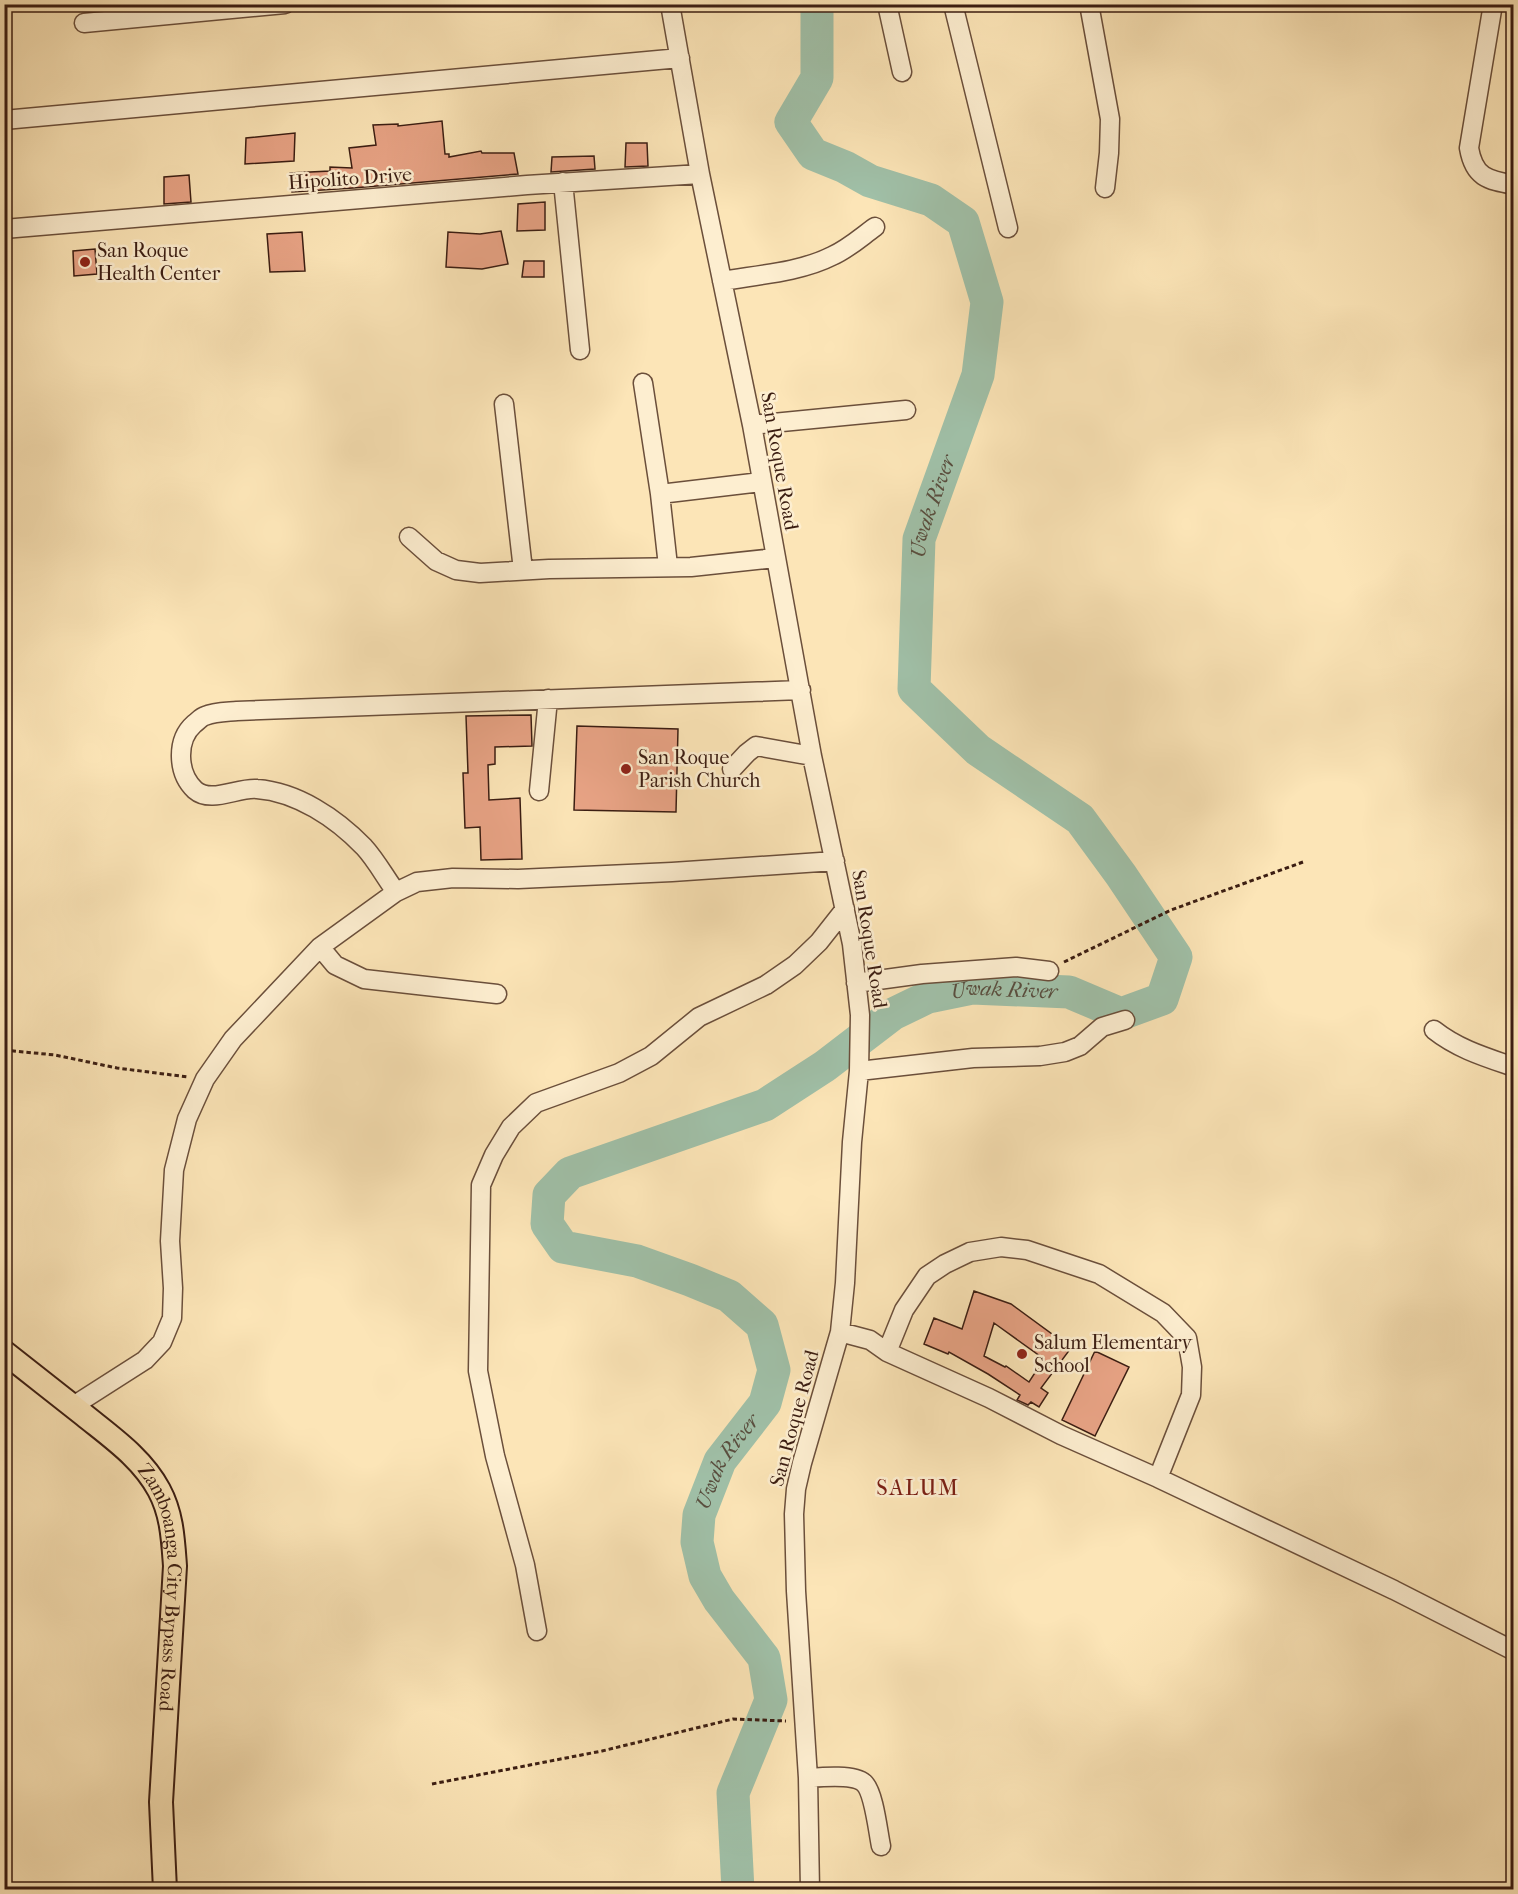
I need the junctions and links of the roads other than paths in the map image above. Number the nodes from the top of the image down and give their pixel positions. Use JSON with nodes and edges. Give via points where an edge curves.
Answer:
{"nodes":[{"id":1,"x":285,"y":4,"type":"edge"},
{"id":2,"x":670,"y":4,"type":"edge"},
{"id":3,"x":887,"y":4,"type":"edge"},
{"id":4,"x":953,"y":4,"type":"edge"},
{"id":5,"x":1089,"y":4,"type":"edge"},
{"id":6,"x":1492,"y":4,"type":"edge"},
{"id":7,"x":84,"y":24,"type":"dead end"},
{"id":8,"x":680,"y":57,"type":"junction"},
{"id":9,"x":902,"y":72,"type":"dead end"},
{"id":10,"x":4,"y":120,"type":"edge"},
{"id":11,"x":700,"y":174,"type":"junction"},
{"id":12,"x":563,"y":182,"type":"junction"},
{"id":13,"x":1514,"y":184,"type":"edge"},
{"id":14,"x":1105,"y":188,"type":"dead end"},
{"id":15,"x":875,"y":227,"type":"dead end"},
{"id":16,"x":1008,"y":228,"type":"dead end"},
{"id":17,"x":4,"y":229,"type":"edge"},
{"id":18,"x":722,"y":281,"type":"junction"},
{"id":19,"x":580,"y":350,"type":"dead end"},
{"id":20,"x":643,"y":384,"type":"dead end"},
{"id":21,"x":504,"y":404,"type":"dead end"},
{"id":22,"x":906,"y":410,"type":"dead end"},
{"id":23,"x":752,"y":426,"type":"junction"},
{"id":24,"x":761,"y":483,"type":"junction"},
{"id":25,"x":660,"y":494,"type":"junction"},
{"id":26,"x":409,"y":537,"type":"dead end"},
{"id":27,"x":775,"y":558,"type":"junction"},
{"id":28,"x":668,"y":566,"type":"junction"},
{"id":29,"x":523,"y":570,"type":"junction"},
{"id":30,"x":801,"y":690,"type":"junction"},
{"id":31,"x":548,"y":699,"type":"junction"},
{"id":32,"x":812,"y":756,"type":"junction"},
{"id":33,"x":732,"y":769,"type":"dead end"},
{"id":34,"x":539,"y":791,"type":"dead end"},
{"id":35,"x":835,"y":861,"type":"junction"},
{"id":36,"x":396,"y":892,"type":"junction"},
{"id":37,"x":845,"y":909,"type":"junction"},
{"id":38,"x":320,"y":947,"type":"junction"},
{"id":39,"x":1049,"y":972,"type":"road end"},
{"id":40,"x":856,"y":983,"type":"junction"},
{"id":41,"x":497,"y":994,"type":"dead end"},
{"id":42,"x":1125,"y":1020,"type":"dead end"},
{"id":43,"x":1434,"y":1030,"type":"dead end"},
{"id":44,"x":1514,"y":1067,"type":"edge"},
{"id":45,"x":859,"y":1071,"type":"junction"},
{"id":46,"x":840,"y":1332,"type":"junction"},
{"id":47,"x":4,"y":1352,"type":"edge"},
{"id":48,"x":887,"y":1352,"type":"junction"},
{"id":49,"x":73,"y":1406,"type":"junction"},
{"id":50,"x":1158,"y":1478,"type":"junction"},
{"id":51,"x":537,"y":1631,"type":"dead end"},
{"id":52,"x":1514,"y":1651,"type":"edge"},
{"id":53,"x":808,"y":1778,"type":"junction"},
{"id":54,"x":881,"y":1846,"type":"dead end"},
{"id":55,"x":165,"y":1890,"type":"edge"},
{"id":56,"x":810,"y":1890,"type":"edge"}],
"edges":[{"from":1,"to":7,"type":"street"},
{"from":2,"to":8,"type":"street","name":"San Roque Road"},
{"from":3,"to":9,"type":"street"},
{"from":4,"to":16,"type":"street"},
{"from":5,"to":14,"type":"street","via":[[1110,119]]},
{"from":6,"to":13,"type":"street","via":[[1469,148],[1475,170],[1482,177]]},
{"from":8,"to":10,"type":"street"},
{"from":8,"to":11,"type":"street","name":"San Roque Road"},
{"from":11,"to":12,"type":"street","name":"Hipolito Drive"},
{"from":11,"to":18,"type":"street","name":"San Roque Road"},
{"from":12,"to":17,"type":"street","name":"Hipolito Drive"},
{"from":12,"to":19,"type":"street"},
{"from":15,"to":18,"type":"street","via":[[847,248],[814,263]]},
{"from":18,"to":23,"type":"street","name":"San Roque Road"},
{"from":20,"to":25,"type":"street"},
{"from":21,"to":29,"type":"street"},
{"from":22,"to":23,"type":"street"},
{"from":23,"to":24,"type":"street","name":"San Roque Road"},
{"from":24,"to":25,"type":"street"},
{"from":24,"to":27,"type":"street","name":"San Roque Road"},
{"from":25,"to":28,"type":"street"},
{"from":26,"to":29,"type":"street","via":[[436,561],[456,570]]},
{"from":27,"to":28,"type":"street"},
{"from":27,"to":30,"type":"street","name":"San Roque Road"},
{"from":28,"to":29,"type":"street"},
{"from":30,"to":31,"type":"street"},
{"from":30,"to":32,"type":"street","name":"San Roque Road"},
{"from":31,"to":34,"type":"street"},
{"from":31,"to":36,"type":"street","via":[[237,711],[204,716],[189,729],[180,745],[182,764],[196,791],[217,796],[256,788],[305,802],[365,848]]},
{"from":32,"to":33,"type":"street","via":[[756,746]]},
{"from":32,"to":35,"type":"street","name":"San Roque Road"},
{"from":35,"to":36,"type":"street","via":[[530,879],[453,878],[417,882]]},
{"from":35,"to":37,"type":"street","name":"San Roque Road"},
{"from":36,"to":38,"type":"street"},
{"from":37,"to":40,"type":"street","name":"San Roque Road"},
{"from":37,"to":51,"type":"street","via":[[819,942],[766,985],[699,1017],[651,1056],[619,1073],[536,1103],[511,1127],[481,1185],[478,1371]]},
{"from":38,"to":41,"type":"street","via":[[335,965],[364,979]]},
{"from":38,"to":49,"type":"street","via":[[233,1039],[205,1079],[187,1119],[174,1170],[170,1241],[172,1318],[162,1342],[145,1360]]},
{"from":39,"to":40,"type":"street","via":[[1016,967]]},
{"from":40,"to":45,"type":"street","name":"San Roque Road"},
{"from":42,"to":45,"type":"street","via":[[1102,1028],[1080,1046],[1065,1052]]},
{"from":43,"to":44,"type":"street","via":[[1468,1051]]},
{"from":45,"to":46,"type":"street","name":"San Roque Road"},
{"from":46,"to":48,"type":"street","via":[[870,1340]]},
{"from":46,"to":53,"type":"street","name":"San Roque Road","via":[[802,1463],[794,1514]]},
{"from":47,"to":49,"type":"main road","name":"Zamboanga City Bypass Road"},
{"from":48,"to":50,"type":"street"},
{"from":48,"to":50,"type":"street","via":[[904,1310],[927,1276],[970,1252],[1001,1247],[1027,1251],[1099,1274],[1163,1313],[1187,1338],[1191,1395]]},
{"from":49,"to":55,"type":"main road","name":"Zamboanga City Bypass Road","via":[[145,1469],[159,1489],[173,1533],[175,1566],[161,1802]]},
{"from":50,"to":52,"type":"street"},
{"from":53,"to":54,"type":"street","via":[[856,1779],[865,1783]]},
{"from":53,"to":56,"type":"street","name":"San Roque Road"}]}
